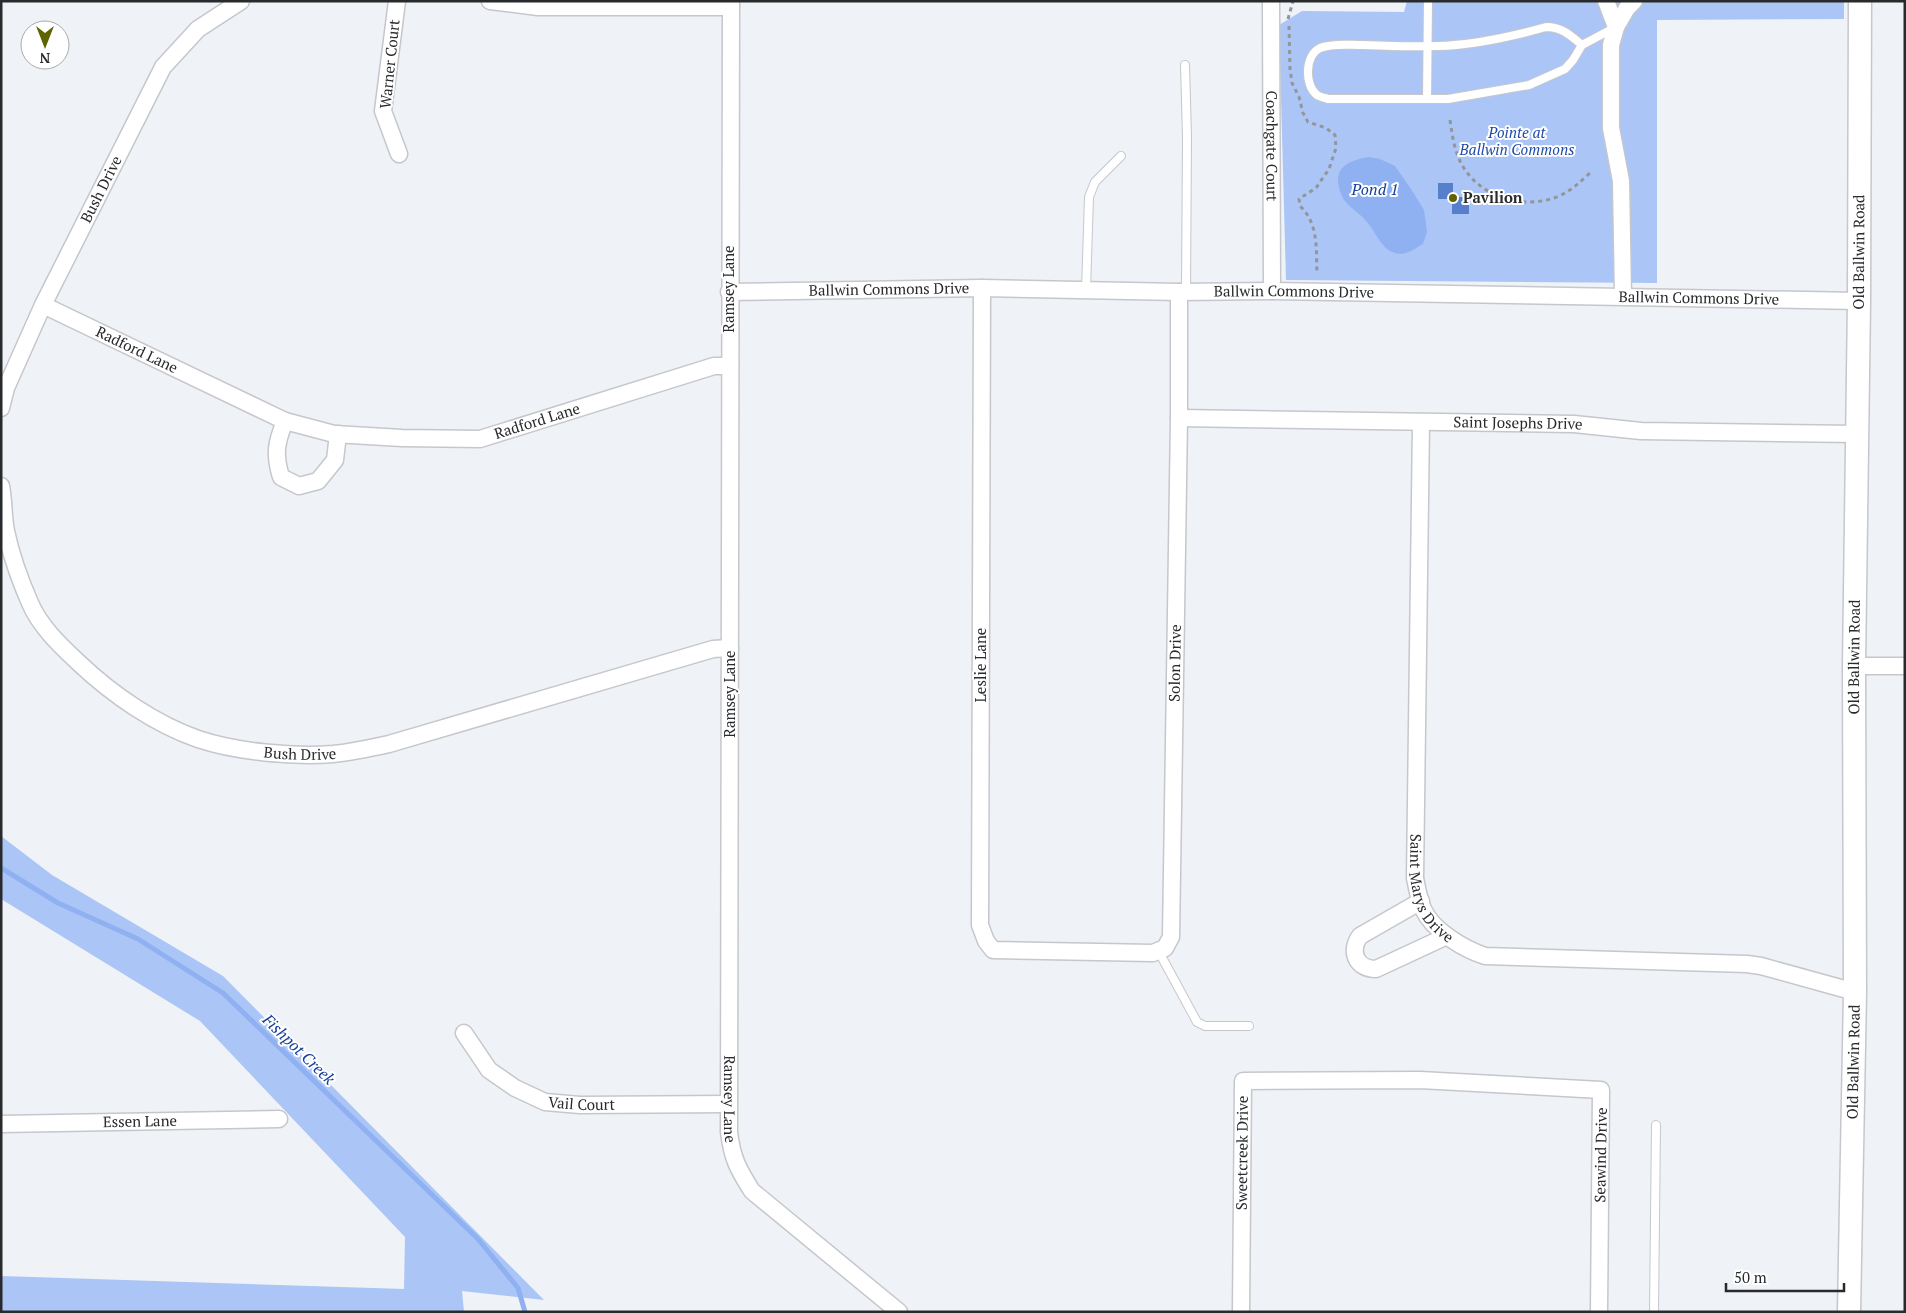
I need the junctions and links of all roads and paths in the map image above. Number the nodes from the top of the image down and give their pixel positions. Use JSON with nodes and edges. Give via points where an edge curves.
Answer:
{"nodes":[{"id":1,"x":241,"y":1,"type":"edge"},
{"id":2,"x":397,"y":1,"type":"edge"},
{"id":3,"x":490,"y":1,"type":"edge"},
{"id":4,"x":1271,"y":1,"type":"edge"},
{"id":5,"x":1293,"y":1,"type":"edge"},
{"id":6,"x":1428,"y":1,"type":"edge"},
{"id":7,"x":1606,"y":1,"type":"edge"},
{"id":8,"x":1634,"y":1,"type":"edge"},
{"id":9,"x":1860,"y":1,"type":"edge"},
{"id":10,"x":731,"y":4,"type":"edge"},
{"id":11,"x":1616,"y":27,"type":"junction"},
{"id":12,"x":1582,"y":45,"type":"junction"},
{"id":13,"x":1427,"y":46,"type":"junction"},
{"id":14,"x":1185,"y":65,"type":"dead end"},
{"id":15,"x":1427,"y":99,"type":"junction"},
{"id":16,"x":1450,"y":120,"type":"dead end"},
{"id":17,"x":399,"y":154,"type":"dead end"},
{"id":18,"x":1121,"y":156,"type":"dead end"},
{"id":19,"x":1590,"y":173,"type":"dead end"},
{"id":20,"x":1317,"y":274,"type":"dead end"},
{"id":21,"x":982,"y":288,"type":"junction"},
{"id":22,"x":1086,"y":290,"type":"junction"},
{"id":23,"x":1272,"y":291,"type":"junction"},
{"id":24,"x":729,"y":292,"type":"junction"},
{"id":25,"x":1182,"y":292,"type":"junction"},
{"id":26,"x":1623,"y":296,"type":"junction"},
{"id":27,"x":1859,"y":301,"type":"junction"},
{"id":28,"x":43,"y":304,"type":"junction"},
{"id":29,"x":730,"y":366,"type":"junction"},
{"id":30,"x":4,"y":387,"type":"edge"},
{"id":31,"x":1,"y":408,"type":"edge"},
{"id":32,"x":1179,"y":418,"type":"junction"},
{"id":33,"x":284,"y":421,"type":"junction"},
{"id":34,"x":1421,"y":423,"type":"junction"},
{"id":35,"x":338,"y":434,"type":"junction"},
{"id":36,"x":1856,"y":434,"type":"junction"},
{"id":37,"x":1,"y":486,"type":"edge"},
{"id":38,"x":8,"y":561,"type":"edge"},
{"id":39,"x":730,"y":648,"type":"junction"},
{"id":40,"x":1854,"y":666,"type":"junction"},
{"id":41,"x":1905,"y":666,"type":"edge"},
{"id":42,"x":1421,"y":901,"type":"junction"},
{"id":43,"x":1447,"y":936,"type":"junction"},
{"id":44,"x":1160,"y":952,"type":"junction"},
{"id":45,"x":1855,"y":992,"type":"junction"},
{"id":46,"x":1249,"y":1026,"type":"dead end"},
{"id":47,"x":464,"y":1033,"type":"dead end"},
{"id":48,"x":1420,"y":1080,"type":"joint"},
{"id":49,"x":728,"y":1104,"type":"junction"},
{"id":50,"x":279,"y":1119,"type":"dead end"},
{"id":51,"x":1,"y":1124,"type":"edge"},
{"id":52,"x":1656,"y":1125,"type":"dead end"},
{"id":53,"x":899,"y":1312,"type":"edge"},
{"id":54,"x":1241,"y":1312,"type":"edge"},
{"id":55,"x":1599,"y":1312,"type":"edge"},
{"id":56,"x":1654,"y":1312,"type":"edge"},
{"id":57,"x":1849,"y":1312,"type":"edge"}],
"edges":[{"from":1,"to":28,"type":"street","name":"Bush Drive","via":[[198,29],[163,67]]},
{"from":2,"to":17,"type":"street","name":"Warner Court","via":[[383,111]]},
{"from":3,"to":10,"type":"street","via":[[538,7]]},
{"from":4,"to":23,"type":"street","name":"Coachgate Court"},
{"from":5,"to":20,"type":"path","via":[[1288,19],[1292,83],[1308,122],[1335,135],[1336,148],[1329,169],[1316,188],[1299,199],[1316,235]]},
{"from":6,"to":13,"type":"lane"},
{"from":7,"to":11,"type":"street"},
{"from":8,"to":11,"type":"street"},
{"from":9,"to":27,"type":"street","name":"Old Ballwin Road"},
{"from":10,"to":24,"type":"street","name":"Ramsey Lane"},
{"from":11,"to":12,"type":"lane"},
{"from":11,"to":26,"type":"street","via":[[1611,45],[1611,128],[1621,181]]},
{"from":12,"to":13,"type":"lane","via":[[1561,28],[1546,27],[1474,44]]},
{"from":12,"to":15,"type":"lane","via":[[1565,69],[1529,85],[1448,99]]},
{"from":13,"to":15,"type":"lane"},
{"from":13,"to":15,"type":"lane","via":[[1321,47],[1309,62],[1309,74],[1311,86],[1317,94],[1328,99]]},
{"from":14,"to":25,"type":"lane","via":[[1187,137]]},
{"from":16,"to":19,"type":"path","via":[[1460,162],[1482,188],[1497,196],[1517,202],[1542,201],[1575,187]]},
{"from":18,"to":22,"type":"lane","via":[[1095,182],[1089,197]]},
{"from":21,"to":22,"type":"street","name":"Ballwin Commons Drive"},
{"from":21,"to":24,"type":"street","name":"Ballwin Commons Drive"},
{"from":21,"to":44,"type":"street","name":"Leslie Lane","via":[[980,924],[993,950]]},
{"from":22,"to":25,"type":"street","name":"Ballwin Commons Drive"},
{"from":23,"to":25,"type":"street","name":"Ballwin Commons Drive"},
{"from":23,"to":26,"type":"street","name":"Ballwin Commons Drive"},
{"from":24,"to":29,"type":"street","name":"Ramsey Lane"},
{"from":25,"to":32,"type":"street","name":"Solon Drive"},
{"from":26,"to":27,"type":"street","name":"Ballwin Commons Drive"},
{"from":27,"to":36,"type":"street","name":"Old Ballwin Road"},
{"from":28,"to":30,"type":"street","name":"Bush Drive"},
{"from":28,"to":33,"type":"street","name":"Radford Lane"},
{"from":29,"to":35,"type":"street","name":"Radford Lane","via":[[714,366],[480,439]]},
{"from":29,"to":39,"type":"street","name":"Ramsey Lane"},
{"from":30,"to":31,"type":"street","name":"Bush Drive"},
{"from":32,"to":34,"type":"street","name":"Saint Josephs Drive"},
{"from":32,"to":44,"type":"street","name":"Solon Drive","via":[[1172,933],[1169,943]]},
{"from":33,"to":35,"type":"street","name":"Radford Lane"},
{"from":33,"to":35,"type":"street","via":[[276,443],[276,462],[281,476],[299,486],[318,481],[335,460]]},
{"from":34,"to":36,"type":"street","name":"Saint Josephs Drive","via":[[1574,424],[1641,431]]},
{"from":34,"to":42,"type":"street","name":"Saint Marys Drive","via":[[1415,878]]},
{"from":36,"to":40,"type":"street","name":"Old Ballwin Road"},
{"from":37,"to":38,"type":"street","name":"Bush Drive"},
{"from":38,"to":39,"type":"street","name":"Bush Drive","via":[[30,605],[50,634],[90,674],[144,712],[172,727],[198,739],[252,750],[299,754],[359,751],[713,649]]},
{"from":39,"to":49,"type":"street","name":"Ramsey Lane"},
{"from":40,"to":41,"type":"street"},
{"from":40,"to":45,"type":"street","name":"Old Ballwin Road"},
{"from":42,"to":43,"type":"street","name":"Saint Marys Drive","via":[[1431,921]]},
{"from":42,"to":43,"type":"street","name":"Saint Marys Drive","via":[[1360,936],[1354,950],[1358,962],[1369,969],[1376,969]]},
{"from":43,"to":45,"type":"street","name":"Saint Marys Drive","via":[[1485,956],[1747,964]]},
{"from":44,"to":46,"type":"lane","via":[[1197,1022],[1205,1026]]},
{"from":45,"to":57,"type":"street","name":"Old Ballwin Road"},
{"from":47,"to":49,"type":"street","name":"Vail Court","via":[[489,1070],[515,1088],[545,1102],[580,1105]]},
{"from":48,"to":54,"type":"street","name":"Sweetcreek Drive","via":[[1243,1081]]},
{"from":48,"to":55,"type":"street","name":"Seawind Drive","via":[[1602,1090]]},
{"from":49,"to":53,"type":"street","name":"Ramsey Lane","via":[[732,1152],[752,1191]]},
{"from":50,"to":51,"type":"street","name":"Essen Lane"},
{"from":52,"to":56,"type":"lane"}]}
